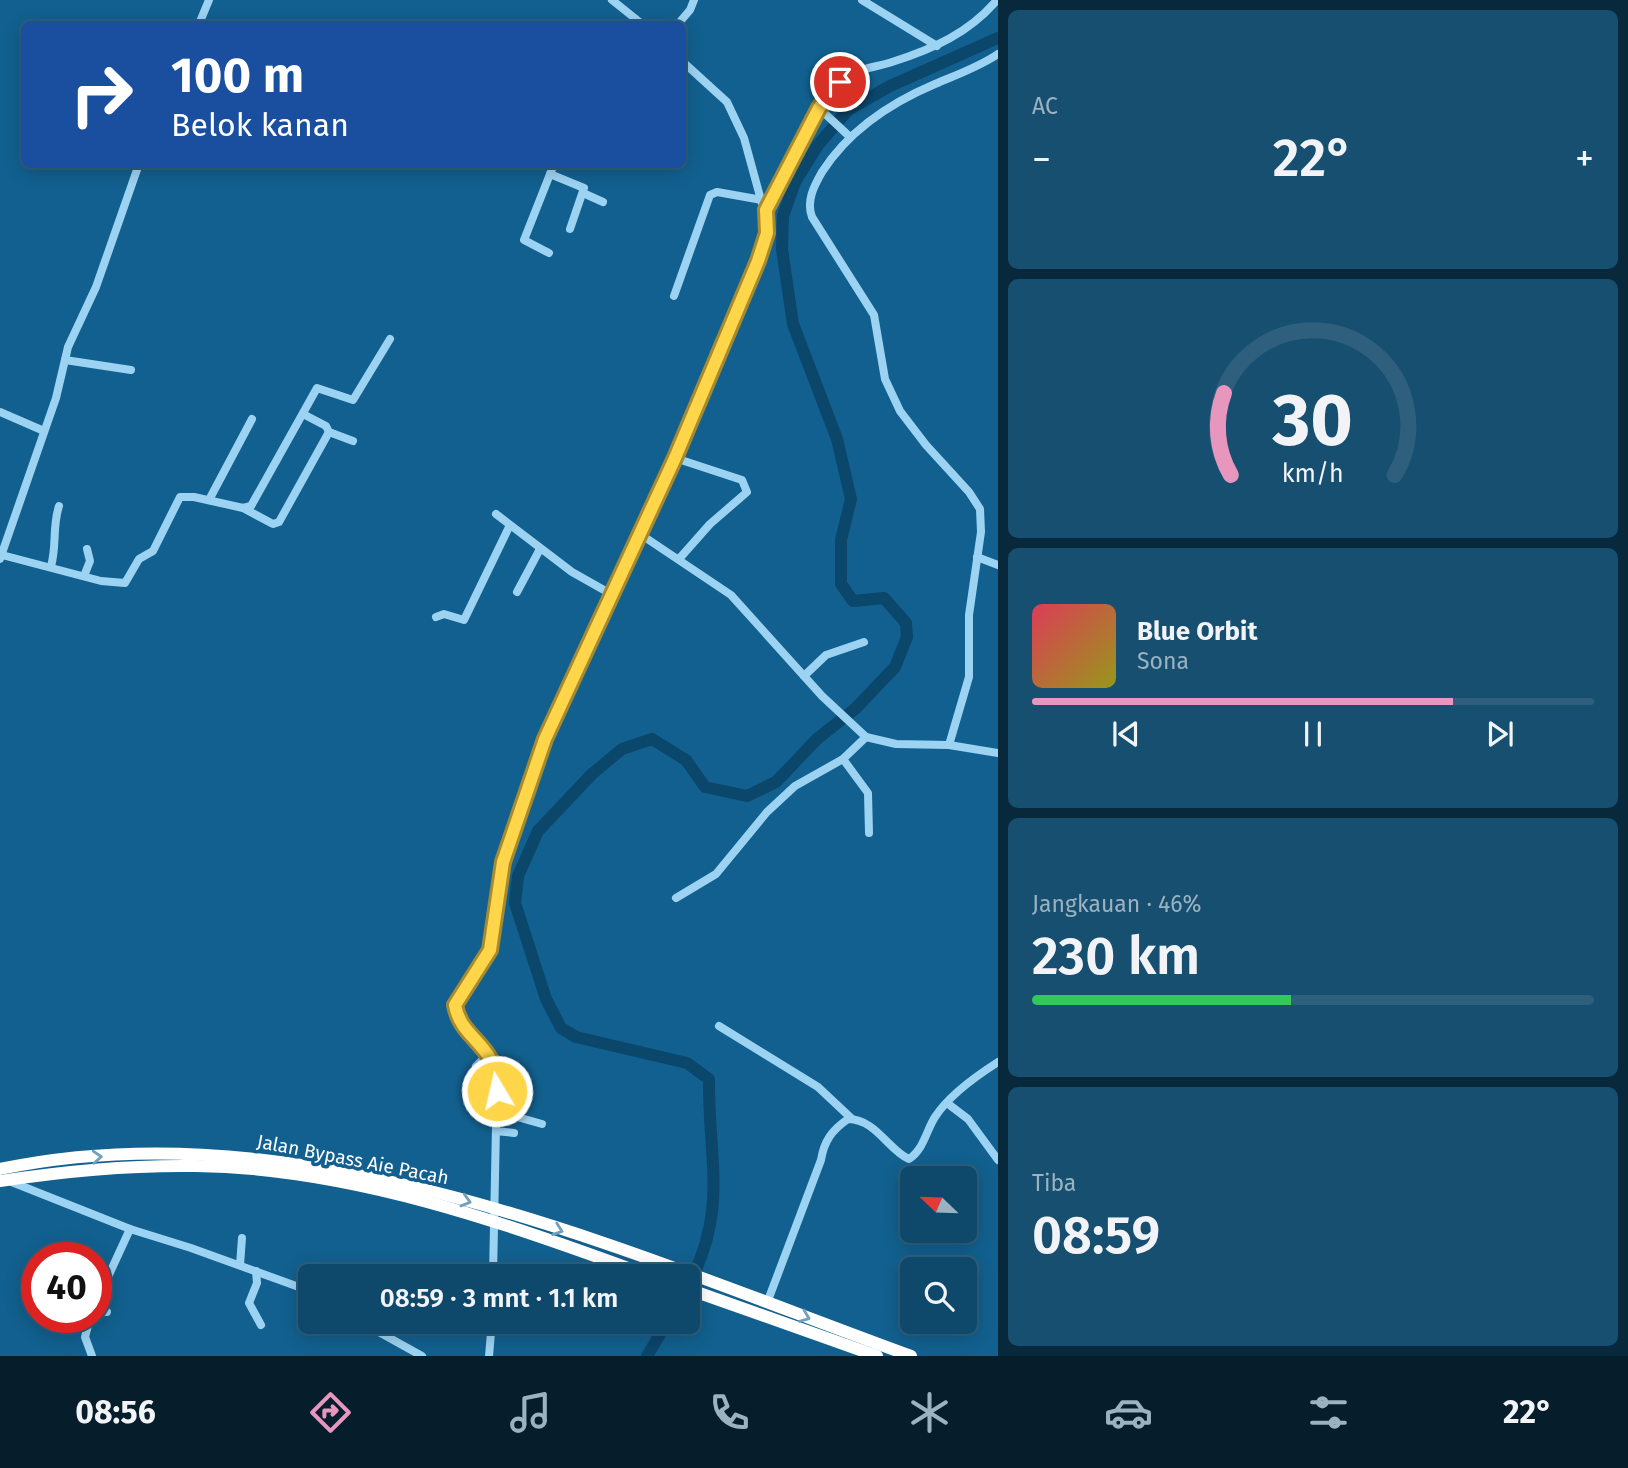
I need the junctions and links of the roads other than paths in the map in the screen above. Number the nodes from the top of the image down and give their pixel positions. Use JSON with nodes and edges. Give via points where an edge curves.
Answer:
{"nodes":[{"id":1,"x":209,"y":0,"type":"edge"},
{"id":2,"x":612,"y":0,"type":"edge"},
{"id":3,"x":694,"y":0,"type":"edge"},
{"id":4,"x":997,"y":0,"type":"edge"},
{"id":5,"x":865,"y":1,"type":"edge"},
{"id":6,"x":200,"y":21,"type":"edge"},
{"id":7,"x":638,"y":21,"type":"edge"},
{"id":8,"x":681,"y":21,"type":"edge"},
{"id":9,"x":937,"y":46,"type":"junction"},
{"id":10,"x":998,"y":54,"type":"edge"},
{"id":11,"x":686,"y":65,"type":"edge"},
{"id":12,"x":819,"y":108,"type":"junction"},
{"id":13,"x":847,"y":135,"type":"junction"},
{"id":14,"x":138,"y":168,"type":"edge"},
{"id":15,"x":552,"y":168,"type":"edge"},
{"id":16,"x":550,"y":174,"type":"junction"},
{"id":17,"x":583,"y":192,"type":"junction"},
{"id":18,"x":762,"y":200,"type":"junction"},
{"id":19,"x":603,"y":202,"type":"dead end"},
{"id":20,"x":766,"y":210,"type":"junction"},
{"id":21,"x":570,"y":229,"type":"dead end"},
{"id":22,"x":549,"y":253,"type":"dead end"},
{"id":23,"x":674,"y":296,"type":"dead end"},
{"id":24,"x":390,"y":339,"type":"dead end"},
{"id":25,"x":65,"y":360,"type":"junction"},
{"id":26,"x":131,"y":370,"type":"dead end"},
{"id":27,"x":0,"y":412,"type":"edge"},
{"id":28,"x":303,"y":414,"type":"junction"},
{"id":29,"x":252,"y":419,"type":"dead end"},
{"id":30,"x":44,"y":430,"type":"junction"},
{"id":31,"x":329,"y":432,"type":"junction"},
{"id":32,"x":353,"y":441,"type":"dead end"},
{"id":33,"x":675,"y":458,"type":"junction"},
{"id":34,"x":209,"y":500,"type":"junction"},
{"id":35,"x":59,"y":506,"type":"dead end"},
{"id":36,"x":243,"y":508,"type":"junction"},
{"id":37,"x":496,"y":514,"type":"dead end"},
{"id":38,"x":510,"y":525,"type":"junction"},
{"id":39,"x":640,"y":534,"type":"junction"},
{"id":40,"x":87,"y":549,"type":"dead end"},
{"id":41,"x":540,"y":549,"type":"junction"},
{"id":42,"x":1,"y":557,"type":"edge"},
{"id":43,"x":977,"y":557,"type":"junction"},
{"id":44,"x":678,"y":559,"type":"junction"},
{"id":45,"x":998,"y":565,"type":"edge"},
{"id":46,"x":51,"y":566,"type":"junction"},
{"id":47,"x":84,"y":576,"type":"junction"},
{"id":48,"x":517,"y":592,"type":"dead end"},
{"id":49,"x":611,"y":594,"type":"junction"},
{"id":50,"x":436,"y":617,"type":"dead end"},
{"id":51,"x":863,"y":642,"type":"dead end"},
{"id":52,"x":804,"y":676,"type":"junction"},
{"id":53,"x":866,"y":737,"type":"junction"},
{"id":54,"x":949,"y":745,"type":"junction"},
{"id":55,"x":998,"y":753,"type":"edge"},
{"id":56,"x":843,"y":759,"type":"junction"},
{"id":57,"x":869,"y":833,"type":"dead end"},
{"id":58,"x":676,"y":898,"type":"dead end"},
{"id":59,"x":719,"y":1026,"type":"dead end"},
{"id":60,"x":488,"y":1054,"type":"junction"},
{"id":61,"x":998,"y":1062,"type":"edge"},
{"id":62,"x":476,"y":1066,"type":"dead end"},
{"id":63,"x":947,"y":1103,"type":"junction"},
{"id":64,"x":496,"y":1111,"type":"junction"},
{"id":65,"x":851,"y":1118,"type":"junction"},
{"id":66,"x":542,"y":1124,"type":"dead end"},
{"id":67,"x":496,"y":1132,"type":"junction"},
{"id":68,"x":514,"y":1133,"type":"dead end"},
{"id":69,"x":998,"y":1160,"type":"edge"},
{"id":70,"x":1,"y":1177,"type":"edge"},
{"id":71,"x":493,"y":1215,"type":"junction"},
{"id":72,"x":130,"y":1229,"type":"junction"},
{"id":73,"x":242,"y":1238,"type":"dead end"},
{"id":74,"x":493,"y":1264,"type":"edge"},
{"id":75,"x":619,"y":1264,"type":"edge"},
{"id":76,"x":240,"y":1265,"type":"junction"},
{"id":77,"x":112,"y":1268,"type":"edge"},
{"id":78,"x":257,"y":1271,"type":"junction"},
{"id":79,"x":298,"y":1286,"type":"edge"},
{"id":80,"x":700,"y":1293,"type":"edge"},
{"id":81,"x":767,"y":1303,"type":"junction"},
{"id":82,"x":261,"y":1325,"type":"dead end"},
{"id":83,"x":86,"y":1333,"type":"edge"},
{"id":84,"x":382,"y":1334,"type":"edge"},
{"id":85,"x":491,"y":1334,"type":"edge"},
{"id":86,"x":92,"y":1356,"type":"edge"},
{"id":87,"x":422,"y":1356,"type":"edge"},
{"id":88,"x":489,"y":1356,"type":"edge"},
{"id":89,"x":877,"y":1356,"type":"edge"},
{"id":90,"x":911,"y":1356,"type":"edge"}],
"edges":[{"from":1,"to":6,"type":"street"},
{"from":2,"to":7,"type":"street"},
{"from":3,"to":8,"type":"street"},
{"from":4,"to":9,"type":"street","via":[[969,28]]},
{"from":5,"to":9,"type":"street"},
{"from":9,"to":12,"type":"street","via":[[849,75]]},
{"from":10,"to":13,"type":"street","via":[[884,110]]},
{"from":11,"to":18,"type":"street","via":[[734,113]]},
{"from":12,"to":13,"type":"street"},
{"from":12,"to":20,"type":"street"},
{"from":13,"to":43,"type":"street","via":[[819,177],[810,212],[874,315],[885,379],[895,403],[975,499],[982,520]]},
{"from":14,"to":25,"type":"street"},
{"from":15,"to":16,"type":"street"},
{"from":16,"to":17,"type":"street","via":[[582,186]]},
{"from":16,"to":22,"type":"street","via":[[524,240]]},
{"from":17,"to":19,"type":"street"},
{"from":17,"to":21,"type":"street"},
{"from":18,"to":20,"type":"street"},
{"from":18,"to":23,"type":"street","via":[[717,192],[710,195]]},
{"from":20,"to":33,"type":"street","via":[[764,246]]},
{"from":24,"to":28,"type":"street","via":[[353,400],[317,388]]},
{"from":25,"to":26,"type":"street"},
{"from":25,"to":30,"type":"street"},
{"from":27,"to":30,"type":"street"},
{"from":28,"to":31,"type":"street"},
{"from":28,"to":36,"type":"street","via":[[251,506]]},
{"from":29,"to":34,"type":"street"},
{"from":30,"to":42,"type":"street"},
{"from":31,"to":32,"type":"street"},
{"from":31,"to":36,"type":"street","via":[[278,523]]},
{"from":33,"to":39,"type":"street"},
{"from":33,"to":44,"type":"street","via":[[742,480],[748,487]]},
{"from":34,"to":36,"type":"street"},
{"from":34,"to":47,"type":"street","via":[[187,496],[177,500],[153,551],[139,559],[125,583]]},
{"from":35,"to":46,"type":"street"},
{"from":37,"to":38,"type":"street"},
{"from":38,"to":41,"type":"street"},
{"from":38,"to":50,"type":"street","via":[[464,620],[444,614]]},
{"from":39,"to":44,"type":"street"},
{"from":39,"to":49,"type":"street"},
{"from":40,"to":47,"type":"street","via":[[90,561]]},
{"from":41,"to":48,"type":"street"},
{"from":41,"to":49,"type":"street"},
{"from":42,"to":46,"type":"street"},
{"from":43,"to":45,"type":"street"},
{"from":43,"to":54,"type":"street","via":[[969,615],[969,677]]},
{"from":44,"to":52,"type":"street","via":[[731,595]]},
{"from":46,"to":47,"type":"street"},
{"from":49,"to":60,"type":"street","via":[[545,739],[515,821],[503,862],[490,950],[456,999],[459,1018]]},
{"from":51,"to":52,"type":"street","via":[[826,655]]},
{"from":52,"to":53,"type":"street"},
{"from":53,"to":54,"type":"street","via":[[896,744]]},
{"from":53,"to":56,"type":"street"},
{"from":54,"to":55,"type":"street"},
{"from":56,"to":57,"type":"street","via":[[868,793]]},
{"from":56,"to":58,"type":"street","via":[[795,786],[716,874]]},
{"from":59,"to":65,"type":"street","via":[[818,1087]]},
{"from":60,"to":62,"type":"street"},
{"from":60,"to":64,"type":"street","via":[[497,1076]]},
{"from":61,"to":63,"type":"street"},
{"from":63,"to":65,"type":"street","via":[[909,1159],[881,1134]]},
{"from":63,"to":69,"type":"street","via":[[968,1119]]},
{"from":64,"to":66,"type":"street"},
{"from":64,"to":67,"type":"street"},
{"from":65,"to":81,"type":"street","via":[[824,1144]]},
{"from":67,"to":68,"type":"street"},
{"from":67,"to":71,"type":"street"},
{"from":70,"to":71,"type":"highway","name":"Jalan Bypass Aie Pacah","via":[[149,1155],[246,1158],[367,1177]]},
{"from":70,"to":72,"type":"street"},
{"from":71,"to":74,"type":"street"},
{"from":71,"to":75,"type":"highway","name":"Jalan Bypass Aie Pacah"},
{"from":71,"to":81,"type":"highway","name":"Jalan Bypass Aie Pacah","one_way":true,"via":[[660,1264]]},
{"from":72,"to":76,"type":"street"},
{"from":72,"to":77,"type":"street"},
{"from":73,"to":76,"type":"street"},
{"from":76,"to":78,"type":"street"},
{"from":78,"to":79,"type":"street"},
{"from":78,"to":82,"type":"street","via":[[249,1303]]},
{"from":80,"to":89,"type":"highway"},
{"from":81,"to":90,"type":"highway","one_way":true},
{"from":83,"to":86,"type":"street"},
{"from":84,"to":87,"type":"street"},
{"from":85,"to":88,"type":"street"}]}
